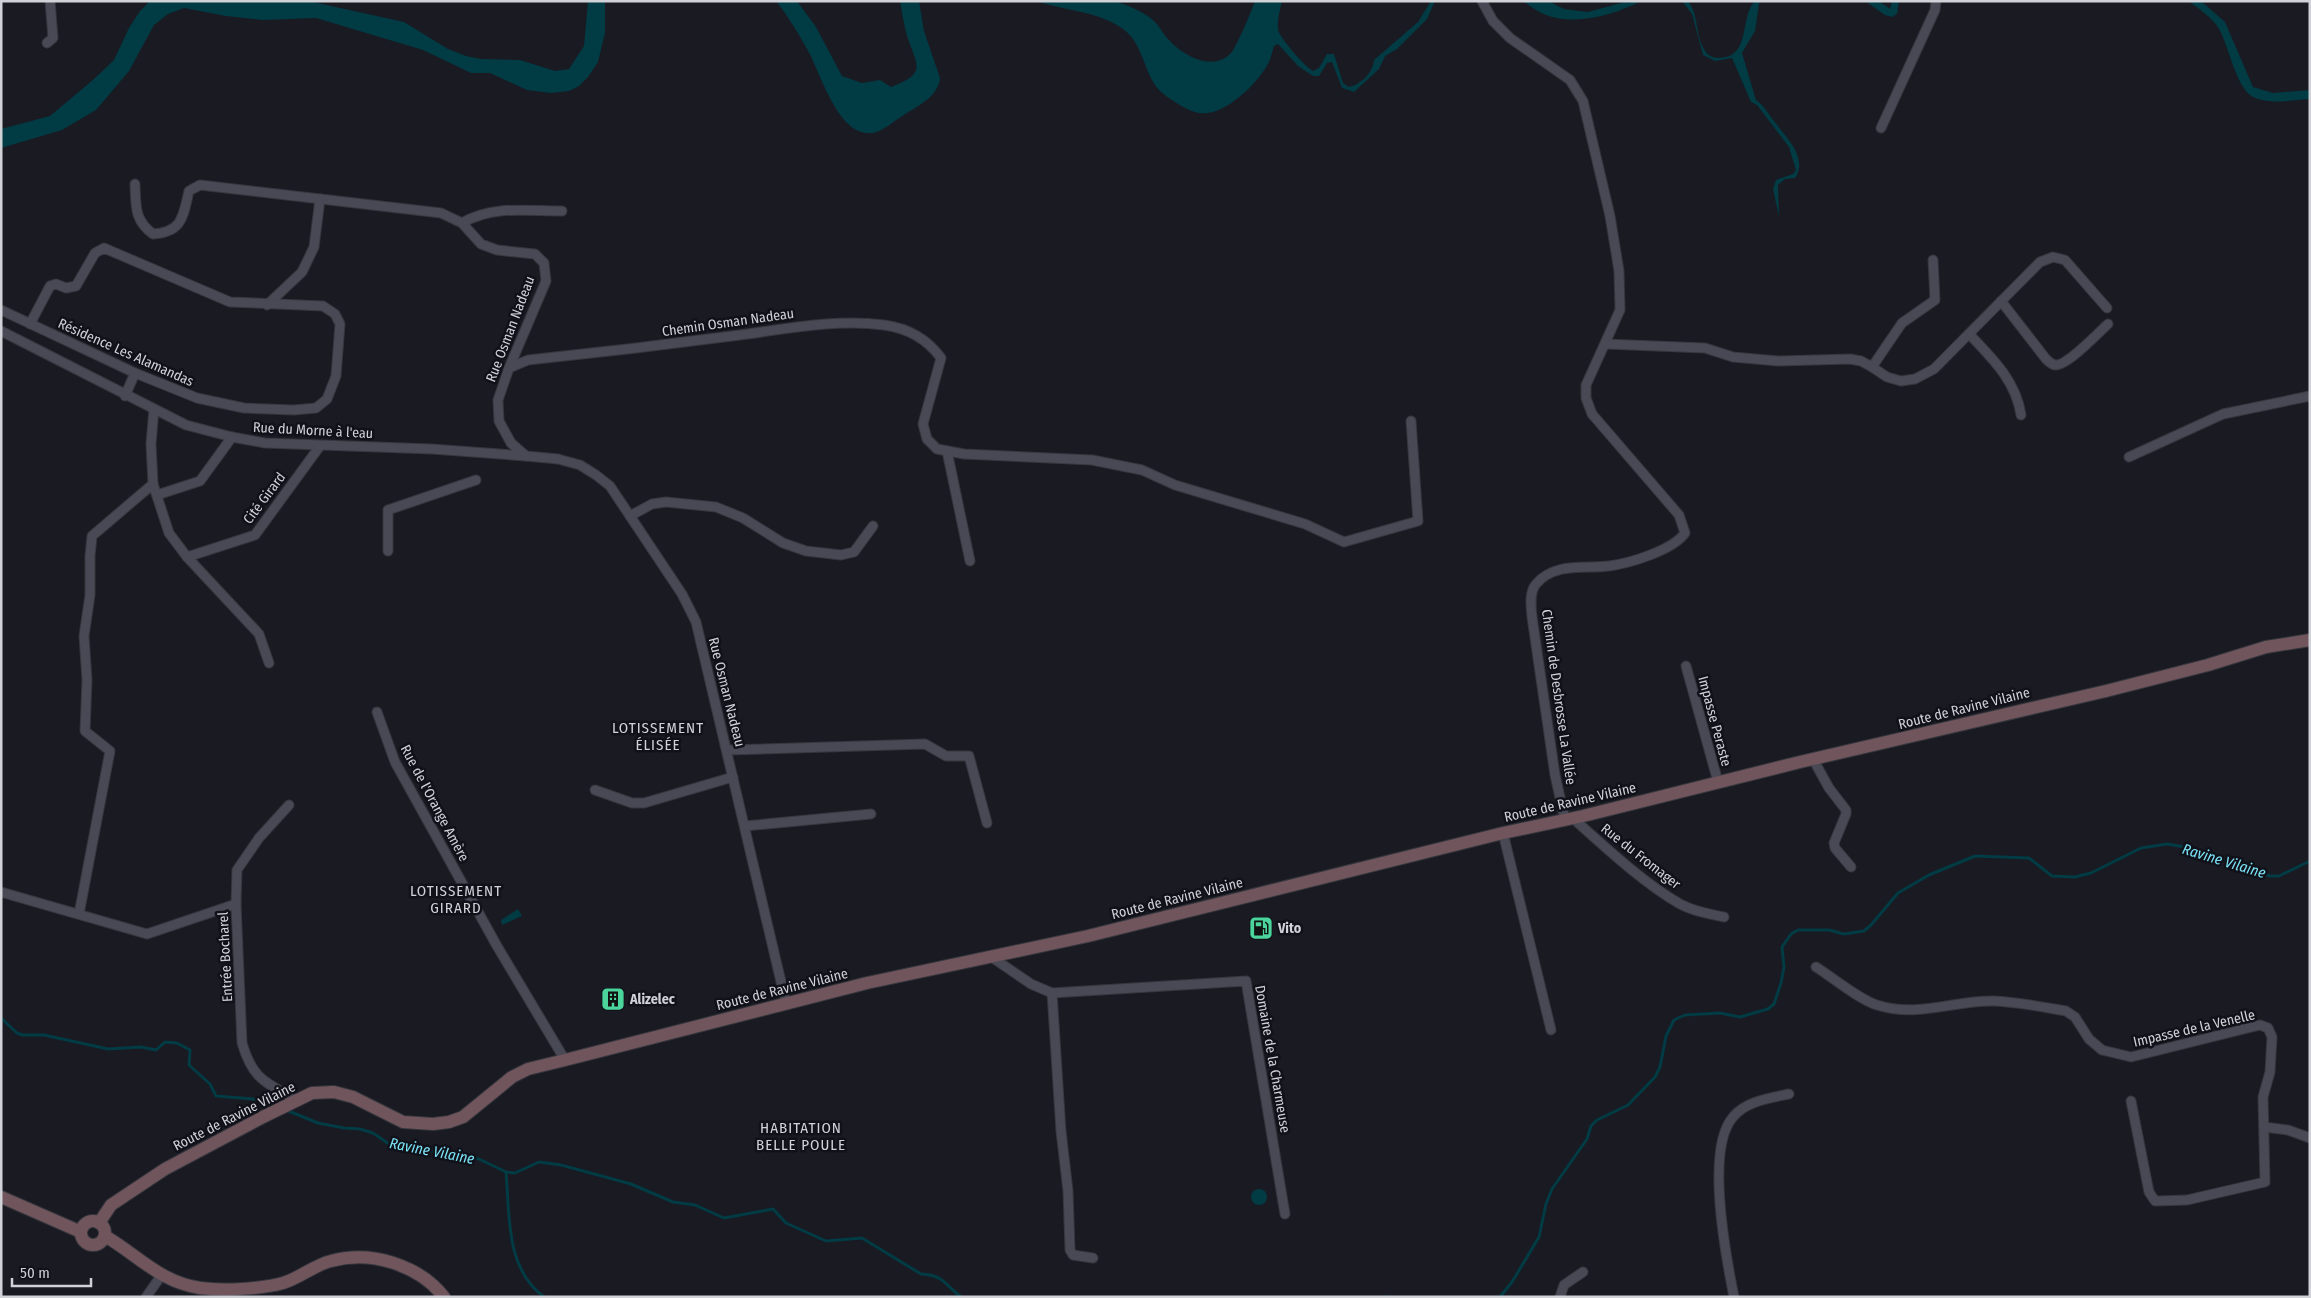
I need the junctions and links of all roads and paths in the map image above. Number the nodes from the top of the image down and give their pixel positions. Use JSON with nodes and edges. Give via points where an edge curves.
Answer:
{"nodes":[{"id":1,"x":50,"y":1,"type":"edge"},
{"id":2,"x":1482,"y":1,"type":"edge"},
{"id":3,"x":1936,"y":1,"type":"edge"},
{"id":4,"x":47,"y":43,"type":"dead end"},
{"id":5,"x":1881,"y":128,"type":"dead end"},
{"id":6,"x":135,"y":184,"type":"dead end"},
{"id":7,"x":320,"y":200,"type":"junction"},
{"id":8,"x":562,"y":211,"type":"dead end"},
{"id":9,"x":462,"y":223,"type":"junction"},
{"id":10,"x":1934,"y":260,"type":"dead end"},
{"id":11,"x":2001,"y":301,"type":"junction"},
{"id":12,"x":267,"y":304,"type":"junction"},
{"id":13,"x":2107,"y":308,"type":"dead end"},
{"id":14,"x":1,"y":310,"type":"edge"},
{"id":15,"x":30,"y":324,"type":"junction"},
{"id":16,"x":2108,"y":324,"type":"dead end"},
{"id":17,"x":1,"y":331,"type":"edge"},
{"id":18,"x":1969,"y":334,"type":"junction"},
{"id":19,"x":1606,"y":344,"type":"junction"},
{"id":20,"x":1872,"y":367,"type":"junction"},
{"id":21,"x":509,"y":368,"type":"junction"},
{"id":22,"x":135,"y":373,"type":"junction"},
{"id":23,"x":125,"y":396,"type":"junction"},
{"id":24,"x":2310,"y":396,"type":"edge"},
{"id":25,"x":154,"y":409,"type":"junction"},
{"id":26,"x":2021,"y":415,"type":"dead end"},
{"id":27,"x":1411,"y":421,"type":"dead end"},
{"id":28,"x":232,"y":437,"type":"junction"},
{"id":29,"x":320,"y":446,"type":"junction"},
{"id":30,"x":947,"y":451,"type":"junction"},
{"id":31,"x":526,"y":456,"type":"junction"},
{"id":32,"x":2130,"y":457,"type":"dead end"},
{"id":33,"x":476,"y":480,"type":"dead end"},
{"id":34,"x":153,"y":484,"type":"junction"},
{"id":35,"x":157,"y":495,"type":"junction"},
{"id":36,"x":630,"y":516,"type":"junction"},
{"id":37,"x":874,"y":526,"type":"dead end"},
{"id":38,"x":388,"y":551,"type":"dead end"},
{"id":39,"x":188,"y":557,"type":"junction"},
{"id":40,"x":970,"y":561,"type":"dead end"},
{"id":41,"x":2310,"y":640,"type":"edge"},
{"id":42,"x":269,"y":663,"type":"dead end"},
{"id":43,"x":1686,"y":666,"type":"dead end"},
{"id":44,"x":377,"y":712,"type":"dead end"},
{"id":45,"x":727,"y":750,"type":"junction"},
{"id":46,"x":1813,"y":759,"type":"junction"},
{"id":47,"x":733,"y":777,"type":"junction"},
{"id":48,"x":1718,"y":782,"type":"junction"},
{"id":49,"x":595,"y":790,"type":"dead end"},
{"id":50,"x":289,"y":805,"type":"dead end"},
{"id":51,"x":871,"y":814,"type":"dead end"},
{"id":52,"x":1570,"y":819,"type":"junction"},
{"id":53,"x":987,"y":822,"type":"dead end"},
{"id":54,"x":745,"y":826,"type":"junction"},
{"id":55,"x":1503,"y":834,"type":"junction"},
{"id":56,"x":1851,"y":867,"type":"dead end"},
{"id":57,"x":1,"y":892,"type":"edge"},
{"id":58,"x":236,"y":904,"type":"junction"},
{"id":59,"x":79,"y":914,"type":"junction"},
{"id":60,"x":1724,"y":917,"type":"dead end"},
{"id":61,"x":993,"y":958,"type":"junction"},
{"id":62,"x":1816,"y":967,"type":"dead end"},
{"id":63,"x":1052,"y":993,"type":"junction"},
{"id":64,"x":786,"y":1003,"type":"junction"},
{"id":65,"x":1551,"y":1030,"type":"dead end"},
{"id":66,"x":564,"y":1060,"type":"junction"},
{"id":67,"x":1789,"y":1094,"type":"dead end"},
{"id":68,"x":2131,"y":1101,"type":"dead end"},
{"id":69,"x":293,"y":1102,"type":"junction"},
{"id":70,"x":2264,"y":1127,"type":"junction"},
{"id":71,"x":2310,"y":1138,"type":"edge"},
{"id":72,"x":1,"y":1197,"type":"edge"},
{"id":73,"x":1285,"y":1214,"type":"dead end"},
{"id":74,"x":99,"y":1223,"type":"junction"},
{"id":75,"x":81,"y":1232,"type":"junction"},
{"id":76,"x":105,"y":1236,"type":"junction"},
{"id":77,"x":1094,"y":1258,"type":"dead end"},
{"id":78,"x":1583,"y":1272,"type":"dead end"},
{"id":79,"x":161,"y":1276,"type":"junction"},
{"id":80,"x":146,"y":1297,"type":"edge"},
{"id":81,"x":444,"y":1297,"type":"edge"},
{"id":82,"x":1560,"y":1297,"type":"edge"},
{"id":83,"x":1734,"y":1297,"type":"edge"}],
"edges":[{"from":1,"to":4,"type":"street","via":[[53,38]]},
{"from":2,"to":19,"type":"street","name":"Chemin de Desbrosse La Vallée","via":[[1493,21],[1510,38],[1570,80],[1583,101],[1610,216],[1619,271],[1620,310]]},
{"from":3,"to":5,"type":"street","via":[[1935,10]]},
{"from":6,"to":7,"type":"street","name":"Rue Osman Nadeau","via":[[141,225],[153,234],[166,234],[173,230],[181,221],[189,191],[200,185]]},
{"from":7,"to":9,"type":"street","name":"Rue Osman Nadeau","via":[[441,213]]},
{"from":7,"to":12,"type":"street","via":[[314,247],[302,272]]},
{"from":8,"to":9,"type":"street","via":[[499,210],[477,215]]},
{"from":9,"to":21,"type":"street","name":"Rue Osman Nadeau","via":[[481,244],[497,250],[535,254],[544,263],[546,281]]},
{"from":10,"to":20,"type":"street","via":[[1935,300],[1902,323]]},
{"from":11,"to":13,"type":"street","via":[[2040,262],[2053,256],[2065,260]]},
{"from":11,"to":16,"type":"street","via":[[2051,364],[2068,360]]},
{"from":11,"to":18,"type":"street"},
{"from":12,"to":15,"type":"street","name":"Résidence Les Alamandas","via":[[230,302],[104,248],[95,253],[76,286],[50,286]]},
{"from":12,"to":22,"type":"street","name":"Résidence Les Alamandas","via":[[323,306],[335,314],[340,324],[336,376],[327,399],[316,408],[244,408],[197,398]]},
{"from":14,"to":15,"type":"street","name":"Résidence Les Alamandas"},
{"from":15,"to":22,"type":"street","name":"Résidence Les Alamandas"},
{"from":17,"to":23,"type":"street","name":"Rue du Morne à l'eau"},
{"from":18,"to":20,"type":"street","via":[[1934,369],[1907,382],[1894,380]]},
{"from":18,"to":26,"type":"street","via":[[2011,383]]},
{"from":19,"to":20,"type":"street","via":[[1706,348],[1733,357],[1778,361],[1850,359]]},
{"from":19,"to":52,"type":"street","name":"Chemin de Desbrosse La Vallée","via":[[1586,385],[1586,398],[1592,414],[1679,515],[1685,533],[1665,550],[1610,566],[1558,569],[1536,584],[1531,598],[1532,617],[1555,775]]},
{"from":21,"to":30,"type":"street","name":"Chemin Osman Nadeau","via":[[528,360],[821,323],[883,325],[905,330],[931,344],[941,358],[923,424],[927,439],[937,449]]},
{"from":21,"to":31,"type":"street","name":"Rue Osman Nadeau","via":[[498,400],[499,421],[511,442]]},
{"from":22,"to":23,"type":"street"},
{"from":23,"to":25,"type":"street","name":"Rue du Morne à l'eau"},
{"from":24,"to":32,"type":"street","via":[[2223,414]]},
{"from":25,"to":28,"type":"street","name":"Rue du Morne à l'eau","via":[[186,425]]},
{"from":25,"to":34,"type":"street","via":[[151,444]]},
{"from":27,"to":30,"type":"street","via":[[1418,521],[1344,542],[1305,524],[1175,485],[1142,470],[1092,460]]},
{"from":28,"to":29,"type":"street","name":"Rue du Morne à l'eau","via":[[265,443]]},
{"from":28,"to":35,"type":"street","via":[[200,481]]},
{"from":29,"to":31,"type":"street","name":"Rue du Morne à l'eau"},
{"from":29,"to":39,"type":"street","name":"Cité Girard","via":[[255,535]]},
{"from":30,"to":40,"type":"street"},
{"from":31,"to":36,"type":"street","name":"Rue Osman Nadeau","via":[[558,458],[588,470],[610,486]]},
{"from":33,"to":38,"type":"street","via":[[388,510]]},
{"from":34,"to":35,"type":"street"},
{"from":34,"to":59,"type":"street","via":[[92,536],[90,595],[84,636],[87,680],[85,731],[110,751]]},
{"from":35,"to":39,"type":"street","via":[[170,532]]},
{"from":36,"to":37,"type":"street","via":[[652,504],[666,502],[716,507],[806,551],[840,555],[854,552]]},
{"from":36,"to":45,"type":"street","name":"Rue Osman Nadeau","via":[[682,594],[696,622]]},
{"from":39,"to":42,"type":"street","via":[[259,634]]},
{"from":41,"to":46,"type":"main road","name":"Route de Ravine Vilaine","via":[[2266,647],[2106,691]]},
{"from":43,"to":48,"type":"street","name":"Impasse Peraste"},
{"from":44,"to":66,"type":"street","name":"Rue de l'Orange Amère","via":[[395,762]]},
{"from":45,"to":47,"type":"street","name":"Rue Osman Nadeau"},
{"from":45,"to":53,"type":"street","via":[[925,744],[946,756],[969,756]]},
{"from":46,"to":48,"type":"main road","name":"Route de Ravine Vilaine"},
{"from":46,"to":56,"type":"street","via":[[1846,810],[1834,843]]},
{"from":47,"to":49,"type":"street","via":[[644,803],[632,803]]},
{"from":47,"to":54,"type":"street","name":"Rue Osman Nadeau"},
{"from":48,"to":52,"type":"main road","name":"Route de Ravine Vilaine"},
{"from":50,"to":58,"type":"street","name":"Entrée Bocharel","via":[[259,838],[238,870]]},
{"from":51,"to":54,"type":"street"},
{"from":52,"to":55,"type":"main road","name":"Route de Ravine Vilaine"},
{"from":52,"to":60,"type":"street","name":"Rue du Fromager","via":[[1679,904],[1697,912]]},
{"from":54,"to":64,"type":"street","name":"Rue Osman Nadeau"},
{"from":55,"to":61,"type":"main road","name":"Route de Ravine Vilaine"},
{"from":55,"to":65,"type":"street"},
{"from":57,"to":59,"type":"street"},
{"from":58,"to":59,"type":"street","via":[[147,934]]},
{"from":58,"to":69,"type":"street","name":"Entrée Bocharel","via":[[242,1043],[248,1064],[264,1082]]},
{"from":61,"to":63,"type":"street","via":[[1031,984]]},
{"from":61,"to":64,"type":"main road","name":"Route de Ravine Vilaine"},
{"from":62,"to":70,"type":"street","name":"Impasse de la Venelle","via":[[1874,1004],[1888,1008],[1936,1009],[1995,1001],[2066,1011],[2075,1017],[2089,1040],[2102,1050],[2131,1057],[2260,1025],[2268,1028],[2272,1037],[2270,1072],[2263,1097]]},
{"from":63,"to":73,"type":"street","name":"Domaine de la Charmeuse","via":[[1246,981]]},
{"from":63,"to":77,"type":"street","via":[[1070,1250],[1073,1255]]},
{"from":64,"to":66,"type":"main road","name":"Route de Ravine Vilaine"},
{"from":66,"to":69,"type":"main road","name":"Route de Ravine Vilaine","via":[[512,1077],[463,1117],[450,1122],[403,1122],[353,1097],[334,1092],[312,1093]]},
{"from":67,"to":83,"type":"street","via":[[1746,1107],[1733,1117],[1726,1130],[1722,1146],[1720,1210]]},
{"from":68,"to":70,"type":"street","name":"Impasse de la Venelle","via":[[2149,1192],[2155,1201],[2187,1200],[2265,1182]]},
{"from":69,"to":74,"type":"main road","name":"Route de Ravine Vilaine","via":[[196,1151],[131,1190],[111,1205]]},
{"from":70,"to":71,"type":"street","via":[[2288,1130]]},
{"from":72,"to":75,"type":"main road"},
{"from":74,"to":75,"type":"main road","via":[[87,1222]]},
{"from":74,"to":76,"type":"main road"},
{"from":75,"to":76,"type":"main road","via":[[86,1243],[93,1246],[101,1243]]},
{"from":76,"to":79,"type":"main road"},
{"from":78,"to":82,"type":"street","via":[[1564,1285]]},
{"from":79,"to":80,"type":"street"},
{"from":79,"to":81,"type":"main road","via":[[202,1288],[271,1285],[331,1261],[353,1258],[400,1265],[429,1281]]}]}
